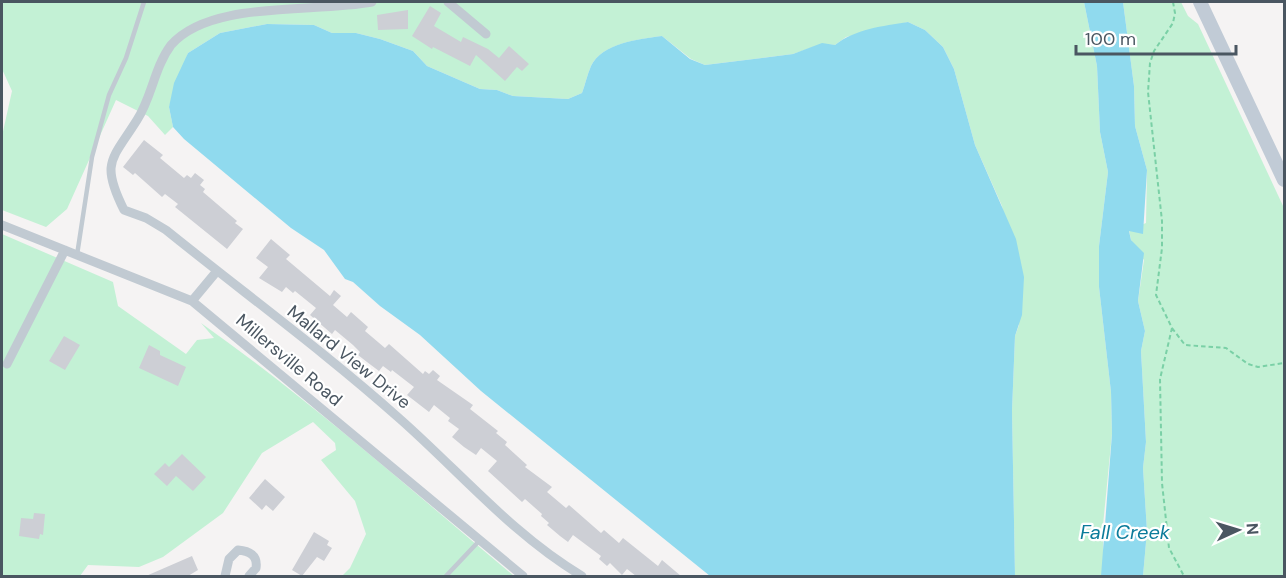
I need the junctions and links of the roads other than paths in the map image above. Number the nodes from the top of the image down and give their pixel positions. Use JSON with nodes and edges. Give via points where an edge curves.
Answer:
{"nodes":[{"id":1,"x":144,"y":2,"type":"edge"},
{"id":2,"x":372,"y":2,"type":"edge"},
{"id":3,"x":448,"y":2,"type":"edge"},
{"id":4,"x":1200,"y":2,"type":"edge"},
{"id":5,"x":486,"y":34,"type":"dead end"},
{"id":6,"x":1284,"y":180,"type":"edge"},
{"id":7,"x":2,"y":225,"type":"edge"},
{"id":8,"x":65,"y":250,"type":"junction"},
{"id":9,"x":77,"y":255,"type":"junction"},
{"id":10,"x":217,"y":271,"type":"junction"},
{"id":11,"x":192,"y":301,"type":"junction"},
{"id":12,"x":7,"y":364,"type":"dead end"},
{"id":13,"x":480,"y":540,"type":"junction"},
{"id":14,"x":225,"y":576,"type":"edge"},
{"id":15,"x":249,"y":576,"type":"edge"},
{"id":16,"x":446,"y":576,"type":"edge"},
{"id":17,"x":523,"y":576,"type":"edge"},
{"id":18,"x":582,"y":576,"type":"edge"}],
"edges":[{"from":1,"to":9,"type":"lane","via":[[109,95],[92,157]]},
{"from":2,"to":10,"type":"street","name":"Mallard View Drive","via":[[228,12],[193,25],[175,40],[162,59],[138,120],[111,161],[114,190],[124,210],[160,225]]},
{"from":3,"to":5,"type":"street"},
{"from":4,"to":6,"type":"main road"},
{"from":7,"to":8,"type":"street","name":"Millersville Road"},
{"from":8,"to":9,"type":"street","name":"Millersville Road"},
{"from":8,"to":12,"type":"street"},
{"from":9,"to":11,"type":"street","name":"Millersville Road"},
{"from":10,"to":11,"type":"street"},
{"from":10,"to":18,"type":"street","name":"Mallard View Drive","via":[[400,418],[519,531],[554,560]]},
{"from":11,"to":13,"type":"street","name":"Millersville Road"},
{"from":13,"to":16,"type":"lane"},
{"from":13,"to":17,"type":"street","name":"Millersville Road"},
{"from":14,"to":15,"type":"street","via":[[229,559],[238,550],[255,558],[256,568]]}]}
